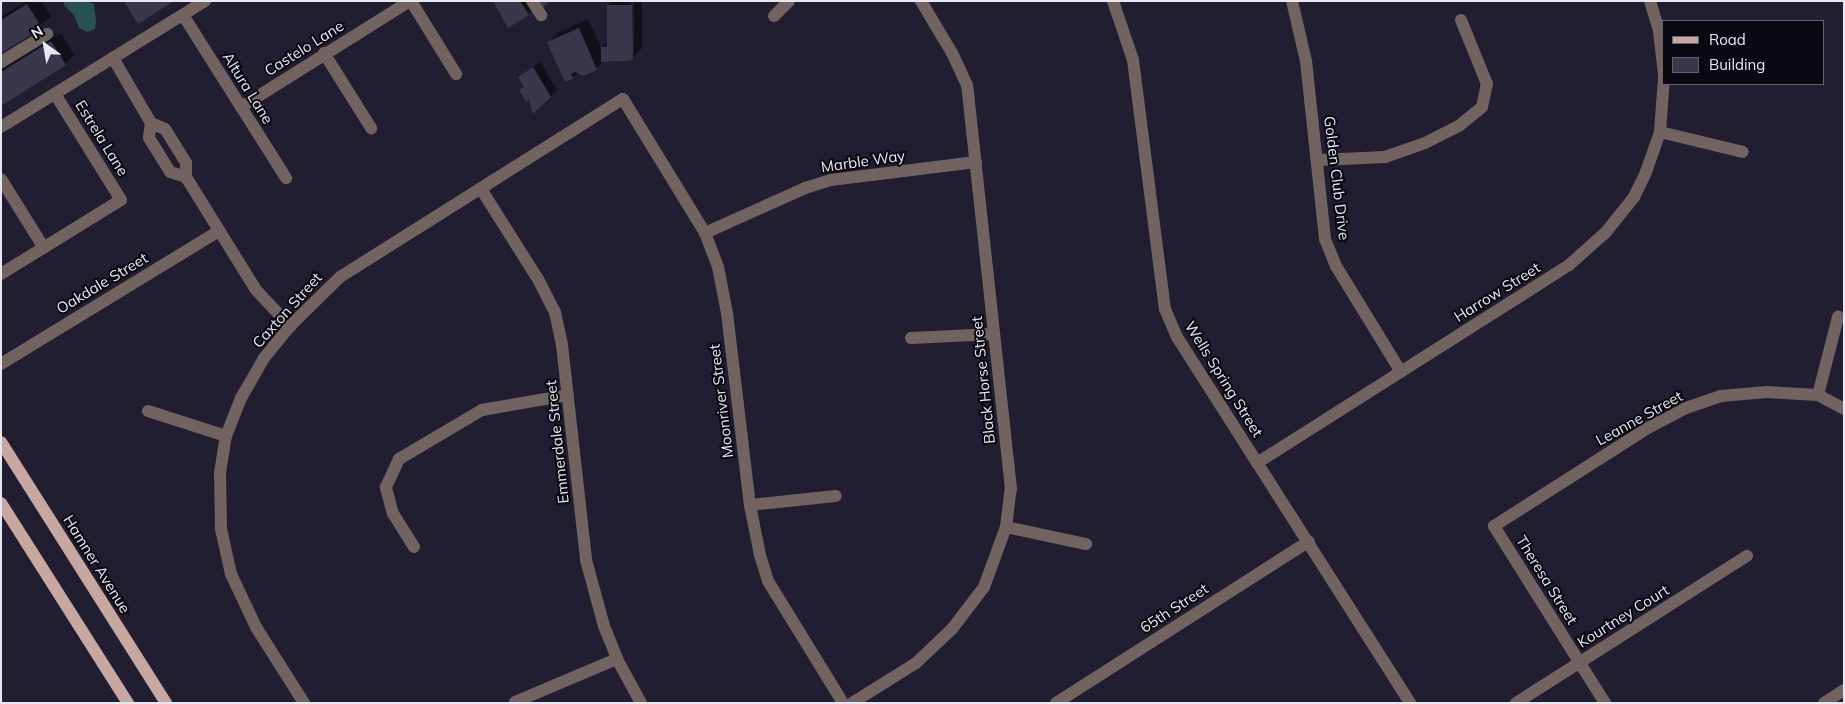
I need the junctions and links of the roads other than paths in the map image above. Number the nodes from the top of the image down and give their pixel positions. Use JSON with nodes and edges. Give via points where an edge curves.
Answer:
{"nodes":[{"id":1,"x":205,"y":1,"type":"edge"},
{"id":2,"x":410,"y":1,"type":"edge"},
{"id":3,"x":532,"y":1,"type":"edge"},
{"id":4,"x":789,"y":1,"type":"edge"},
{"id":5,"x":921,"y":1,"type":"edge"},
{"id":6,"x":1113,"y":1,"type":"edge"},
{"id":7,"x":1292,"y":1,"type":"edge"},
{"id":8,"x":1650,"y":1,"type":"edge"},
{"id":9,"x":183,"y":15,"type":"junction"},
{"id":10,"x":541,"y":15,"type":"dead end"},
{"id":11,"x":774,"y":16,"type":"dead end"},
{"id":12,"x":1461,"y":20,"type":"dead end"},
{"id":13,"x":47,"y":34,"type":"dead end"},
{"id":14,"x":324,"y":54,"type":"junction"},
{"id":15,"x":1662,"y":57,"type":"edge"},
{"id":16,"x":113,"y":58,"type":"junction"},
{"id":17,"x":1,"y":62,"type":"edge"},
{"id":18,"x":456,"y":74,"type":"dead end"},
{"id":19,"x":1663,"y":85,"type":"edge"},
{"id":20,"x":55,"y":94,"type":"junction"},
{"id":21,"x":623,"y":98,"type":"joint"},
{"id":22,"x":241,"y":107,"type":"junction"},
{"id":23,"x":150,"y":123,"type":"junction"},
{"id":24,"x":1,"y":127,"type":"edge"},
{"id":25,"x":372,"y":128,"type":"dead end"},
{"id":26,"x":1660,"y":132,"type":"junction"},
{"id":27,"x":174,"y":143,"type":"junction"},
{"id":28,"x":1743,"y":152,"type":"dead end"},
{"id":29,"x":158,"y":153,"type":"junction"},
{"id":30,"x":1318,"y":160,"type":"junction"},
{"id":31,"x":976,"y":162,"type":"junction"},
{"id":32,"x":186,"y":178,"type":"junction"},
{"id":33,"x":286,"y":178,"type":"dead end"},
{"id":34,"x":1,"y":179,"type":"edge"},
{"id":35,"x":481,"y":188,"type":"junction"},
{"id":36,"x":219,"y":231,"type":"junction"},
{"id":37,"x":705,"y":233,"type":"junction"},
{"id":38,"x":44,"y":248,"type":"junction"},
{"id":39,"x":1,"y":274,"type":"edge"},
{"id":40,"x":1838,"y":317,"type":"dead end"},
{"id":41,"x":290,"y":326,"type":"junction"},
{"id":42,"x":994,"y":334,"type":"junction"},
{"id":43,"x":911,"y":338,"type":"dead end"},
{"id":44,"x":1,"y":364,"type":"edge"},
{"id":45,"x":1401,"y":372,"type":"junction"},
{"id":46,"x":568,"y":395,"type":"junction"},
{"id":47,"x":1818,"y":395,"type":"junction"},
{"id":48,"x":1844,"y":409,"type":"edge"},
{"id":49,"x":148,"y":411,"type":"dead end"},
{"id":50,"x":226,"y":436,"type":"junction"},
{"id":51,"x":1,"y":442,"type":"edge"},
{"id":52,"x":1257,"y":463,"type":"junction"},
{"id":53,"x":836,"y":496,"type":"dead end"},
{"id":54,"x":1,"y":502,"type":"edge"},
{"id":55,"x":750,"y":505,"type":"junction"},
{"id":56,"x":1494,"y":526,"type":"joint"},
{"id":57,"x":1006,"y":527,"type":"junction"},
{"id":58,"x":1309,"y":541,"type":"junction"},
{"id":59,"x":1086,"y":544,"type":"dead end"},
{"id":60,"x":414,"y":547,"type":"dead end"},
{"id":61,"x":1747,"y":556,"type":"dead end"},
{"id":62,"x":617,"y":659,"type":"junction"},
{"id":63,"x":1580,"y":662,"type":"junction"},
{"id":64,"x":1844,"y":690,"type":"edge"},
{"id":65,"x":515,"y":702,"type":"edge"},
{"id":66,"x":128,"y":703,"type":"edge"},
{"id":67,"x":166,"y":703,"type":"edge"},
{"id":68,"x":304,"y":703,"type":"edge"},
{"id":69,"x":641,"y":703,"type":"edge"},
{"id":70,"x":843,"y":703,"type":"edge"},
{"id":71,"x":852,"y":703,"type":"edge"},
{"id":72,"x":1056,"y":703,"type":"edge"},
{"id":73,"x":1410,"y":703,"type":"edge"},
{"id":74,"x":1516,"y":703,"type":"edge"},
{"id":75,"x":1605,"y":703,"type":"edge"},
{"id":76,"x":1824,"y":703,"type":"edge"}],
"edges":[{"from":1,"to":9,"type":"street"},
{"from":2,"to":14,"type":"street","name":"Castelo Lane"},
{"from":2,"to":18,"type":"street"},
{"from":3,"to":10,"type":"street"},
{"from":4,"to":11,"type":"street"},
{"from":5,"to":31,"type":"street","name":"Black Horse Street","via":[[967,85]]},
{"from":6,"to":52,"type":"street","name":"Wells Spring Street","via":[[1132,60],[1165,309],[1176,337]]},
{"from":7,"to":30,"type":"street","name":"Golden Club Drive","via":[[1306,61]]},
{"from":8,"to":15,"type":"street","name":"Harrow Street","via":[[1659,31]]},
{"from":9,"to":16,"type":"street"},
{"from":9,"to":22,"type":"street","name":"Altura Lane"},
{"from":12,"to":30,"type":"street","via":[[1487,84],[1482,107],[1460,125],[1426,143],[1385,157]]},
{"from":13,"to":17,"type":"street"},
{"from":14,"to":22,"type":"street","name":"Castelo Lane"},
{"from":14,"to":25,"type":"street"},
{"from":16,"to":20,"type":"street"},
{"from":16,"to":23,"type":"street"},
{"from":19,"to":26,"type":"street","name":"Harrow Street"},
{"from":20,"to":24,"type":"street"},
{"from":20,"to":38,"type":"street","name":"Estrela Lane","via":[[121,200]]},
{"from":21,"to":35,"type":"street","name":"Caxton Street"},
{"from":21,"to":37,"type":"street","name":"Moonriver Street"},
{"from":22,"to":33,"type":"street","name":"Altura Lane"},
{"from":23,"to":27,"type":"street","via":[[165,129]]},
{"from":23,"to":29,"type":"street","via":[[149,138]]},
{"from":26,"to":28,"type":"street"},
{"from":26,"to":45,"type":"street","name":"Harrow Street","via":[[1634,197],[1606,232],[1569,266]]},
{"from":27,"to":29,"type":"street"},
{"from":27,"to":32,"type":"street","via":[[186,163]]},
{"from":29,"to":32,"type":"street","via":[[170,172]]},
{"from":30,"to":45,"type":"street","name":"Golden Club Drive","via":[[1325,239],[1336,266]]},
{"from":31,"to":37,"type":"street","name":"Marble Way","via":[[831,180],[805,188]]},
{"from":31,"to":42,"type":"street","name":"Black Horse Street"},
{"from":32,"to":36,"type":"street"},
{"from":34,"to":38,"type":"street"},
{"from":35,"to":41,"type":"street","name":"Caxton Street","via":[[365,258],[340,277]]},
{"from":35,"to":46,"type":"street","name":"Emmerdale Street","via":[[555,312]]},
{"from":36,"to":41,"type":"street","via":[[256,290]]},
{"from":36,"to":44,"type":"street","name":"Oakdale Street"},
{"from":37,"to":55,"type":"street","name":"Moonriver Street","via":[[718,267],[727,313]]},
{"from":38,"to":39,"type":"street"},
{"from":40,"to":47,"type":"street"},
{"from":41,"to":50,"type":"street","name":"Caxton Street","via":[[264,358],[241,398]]},
{"from":42,"to":43,"type":"street"},
{"from":42,"to":57,"type":"street","name":"Black Horse Street","via":[[1010,489]]},
{"from":45,"to":52,"type":"street","name":"Harrow Street"},
{"from":46,"to":60,"type":"street","via":[[482,410],[400,459],[386,487],[393,514]]},
{"from":46,"to":62,"type":"street","name":"Emmerdale Street","via":[[586,560],[604,626]]},
{"from":47,"to":48,"type":"street","name":"Leanne Street"},
{"from":47,"to":56,"type":"street","name":"Leanne Street","via":[[1767,392],[1721,396],[1686,408],[1648,428]]},
{"from":49,"to":50,"type":"street"},
{"from":50,"to":68,"type":"street","name":"Caxton Street","via":[[220,473],[221,529],[231,574],[256,627]]},
{"from":51,"to":67,"type":"main road","name":"Hamner Avenue"},
{"from":52,"to":58,"type":"street","name":"Wells Spring Street"},
{"from":53,"to":55,"type":"street"},
{"from":54,"to":66,"type":"main road"},
{"from":55,"to":70,"type":"street","name":"Moonriver Street","via":[[768,582]]},
{"from":56,"to":63,"type":"street","name":"Theresa Street"},
{"from":57,"to":59,"type":"street"},
{"from":57,"to":71,"type":"street","name":"Black Horse Street","via":[[984,587],[952,629],[916,663]]},
{"from":58,"to":72,"type":"street","name":"65th Street"},
{"from":58,"to":73,"type":"street","name":"Wells Spring Street"},
{"from":61,"to":63,"type":"street","name":"Kourtney Court"},
{"from":62,"to":65,"type":"street"},
{"from":62,"to":69,"type":"street","name":"Emmerdale Street"},
{"from":63,"to":74,"type":"street","name":"Kourtney Court"},
{"from":63,"to":75,"type":"street","name":"Theresa Street"},
{"from":64,"to":76,"type":"street"}]}
